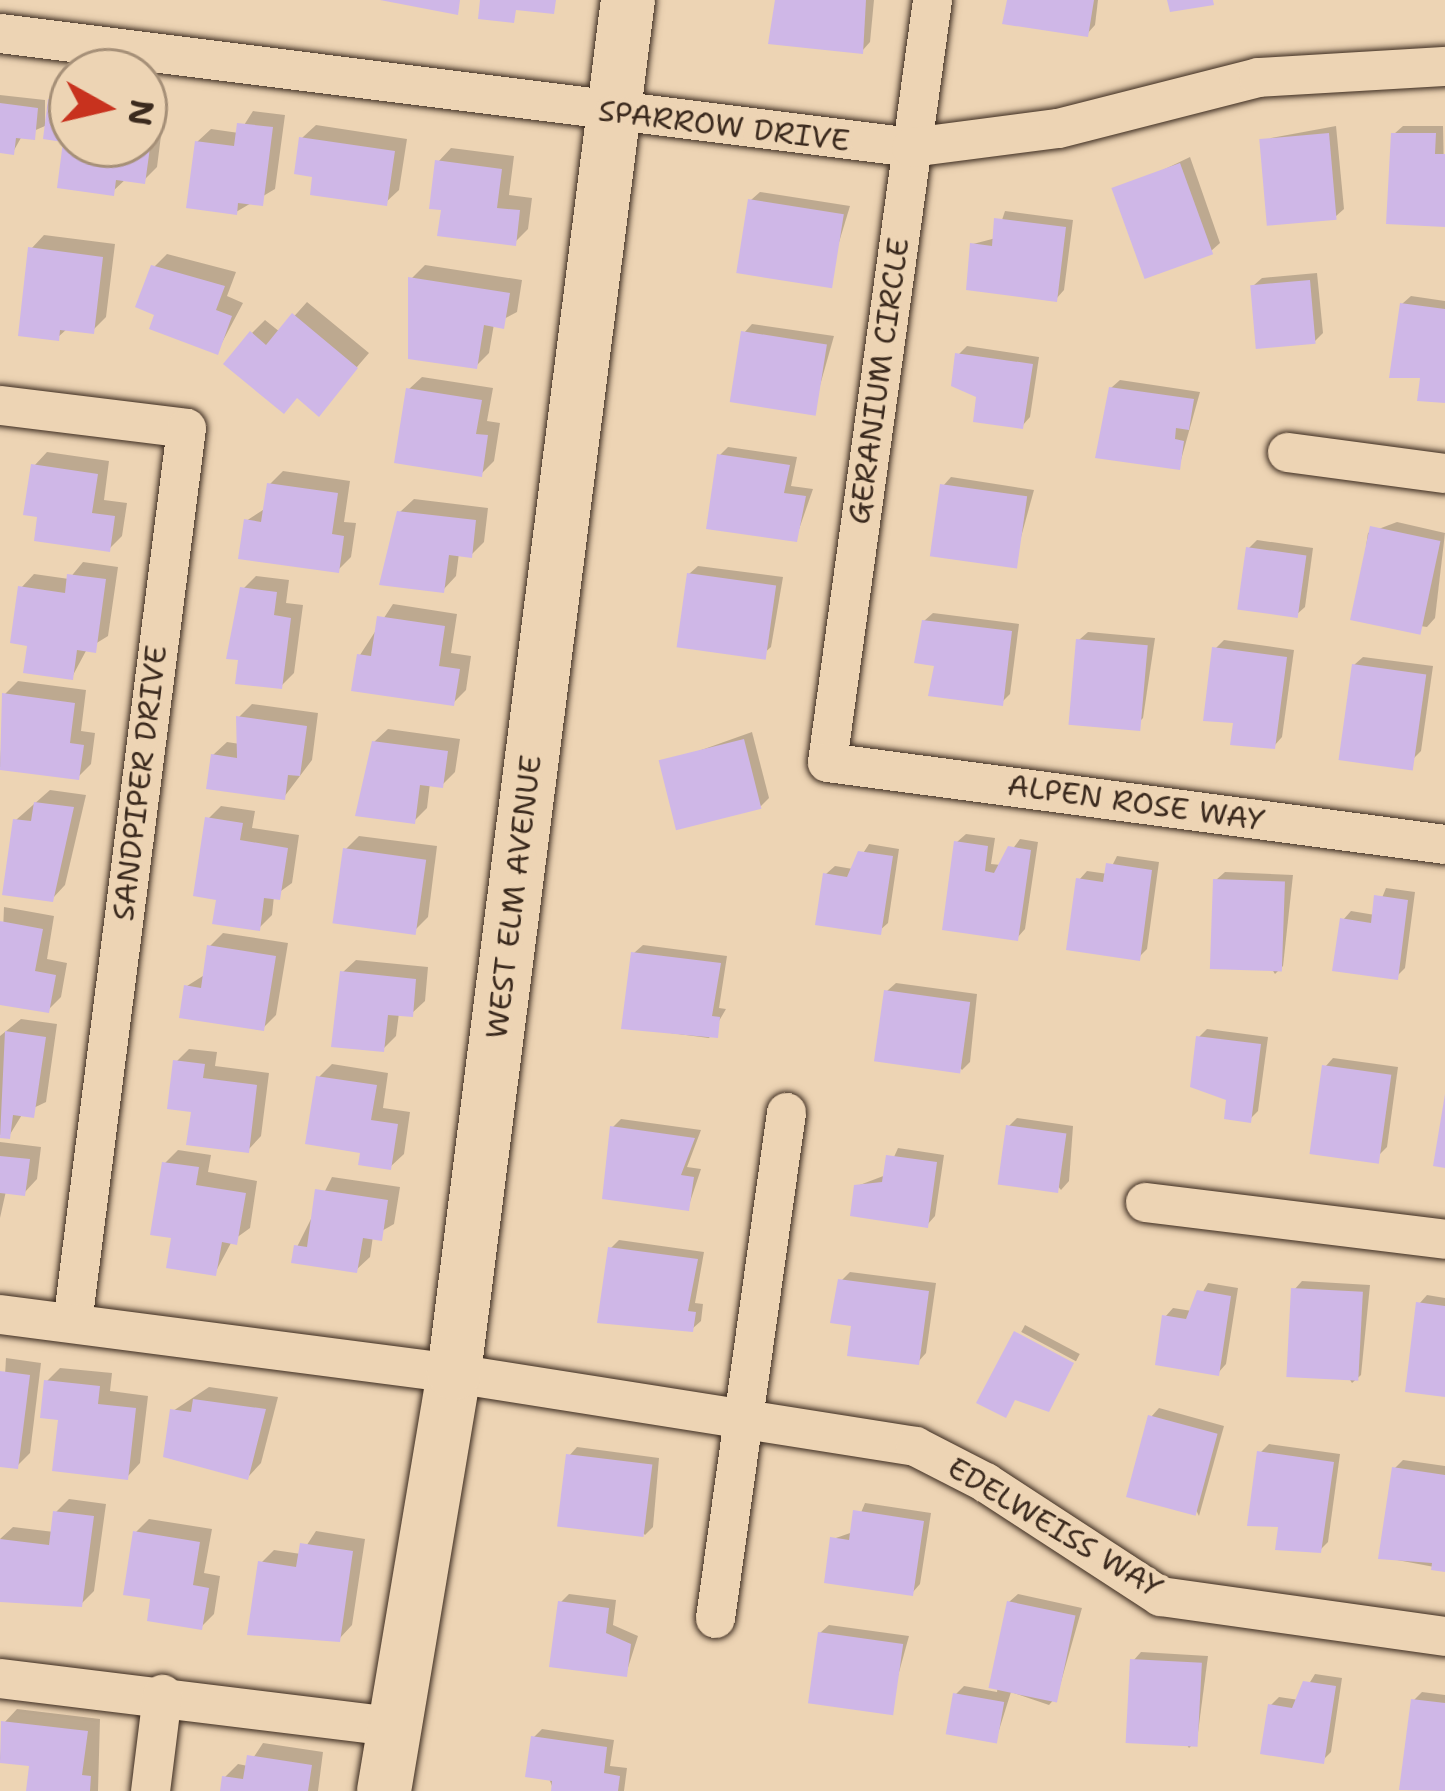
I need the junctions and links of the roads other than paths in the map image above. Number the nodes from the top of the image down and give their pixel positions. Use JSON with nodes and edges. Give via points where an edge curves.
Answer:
{"nodes":[{"id":1,"x":628,"y":0,"type":"edge"},
{"id":2,"x":932,"y":0,"type":"edge"},
{"id":3,"x":0,"y":33,"type":"edge"},
{"id":4,"x":1445,"y":66,"type":"edge"},
{"id":5,"x":613,"y":112,"type":"junction"},
{"id":6,"x":911,"y":148,"type":"junction"},
{"id":7,"x":0,"y":405,"type":"edge"},
{"id":8,"x":1287,"y":452,"type":"dead end"},
{"id":9,"x":1445,"y":472,"type":"edge"},
{"id":10,"x":827,"y":762,"type":"joint"},
{"id":11,"x":1445,"y":844,"type":"edge"},
{"id":12,"x":787,"y":1112,"type":"dead end"},
{"id":13,"x":1144,"y":1202,"type":"dead end"},
{"id":14,"x":1445,"y":1239,"type":"edge"},
{"id":15,"x":0,"y":1314,"type":"edge"},
{"id":16,"x":71,"y":1323,"type":"junction"},
{"id":17,"x":454,"y":1373,"type":"junction"},
{"id":18,"x":746,"y":1419,"type":"junction"},
{"id":19,"x":715,"y":1618,"type":"dead end"},
{"id":20,"x":1445,"y":1636,"type":"edge"},
{"id":21,"x":0,"y":1678,"type":"edge"},
{"id":22,"x":162,"y":1694,"type":"junction"},
{"id":23,"x":393,"y":1726,"type":"junction"},
{"id":24,"x":150,"y":1791,"type":"edge"},
{"id":25,"x":384,"y":1791,"type":"edge"}],
"edges":[{"from":1,"to":5,"type":"street","name":"WEST ELM AVENUE"},
{"from":2,"to":6,"type":"street","name":"GERANIUM CIRCLE"},
{"from":3,"to":5,"type":"street","name":"SPARROW DRIVE"},
{"from":4,"to":6,"type":"street","name":"SPARROW DRIVE","via":[[1258,77],[1058,128]]},
{"from":5,"to":6,"type":"street","name":"SPARROW DRIVE"},
{"from":5,"to":17,"type":"street","name":"WEST ELM AVENUE"},
{"from":6,"to":10,"type":"street","name":"GERANIUM CIRCLE"},
{"from":7,"to":16,"type":"street","name":"SANDPIPER DRIVE","via":[[186,428]]},
{"from":8,"to":9,"type":"street"},
{"from":10,"to":11,"type":"street","name":"ALPEN ROSE WAY"},
{"from":12,"to":18,"type":"street"},
{"from":13,"to":14,"type":"street"},
{"from":15,"to":16,"type":"street","name":"EDELWEISS WAY"},
{"from":16,"to":17,"type":"street","name":"EDELWEISS WAY"},
{"from":17,"to":18,"type":"street","name":"EDELWEISS WAY"},
{"from":17,"to":23,"type":"street","name":"WEST ELM AVENUE"},
{"from":18,"to":19,"type":"street"},
{"from":18,"to":20,"type":"street","name":"EDELWEISS WAY","via":[[915,1446],[985,1481],[1160,1596]]},
{"from":21,"to":22,"type":"street"},
{"from":22,"to":23,"type":"street"},
{"from":22,"to":24,"type":"street"},
{"from":23,"to":25,"type":"street","name":"WEST ELM AVENUE"}]}
